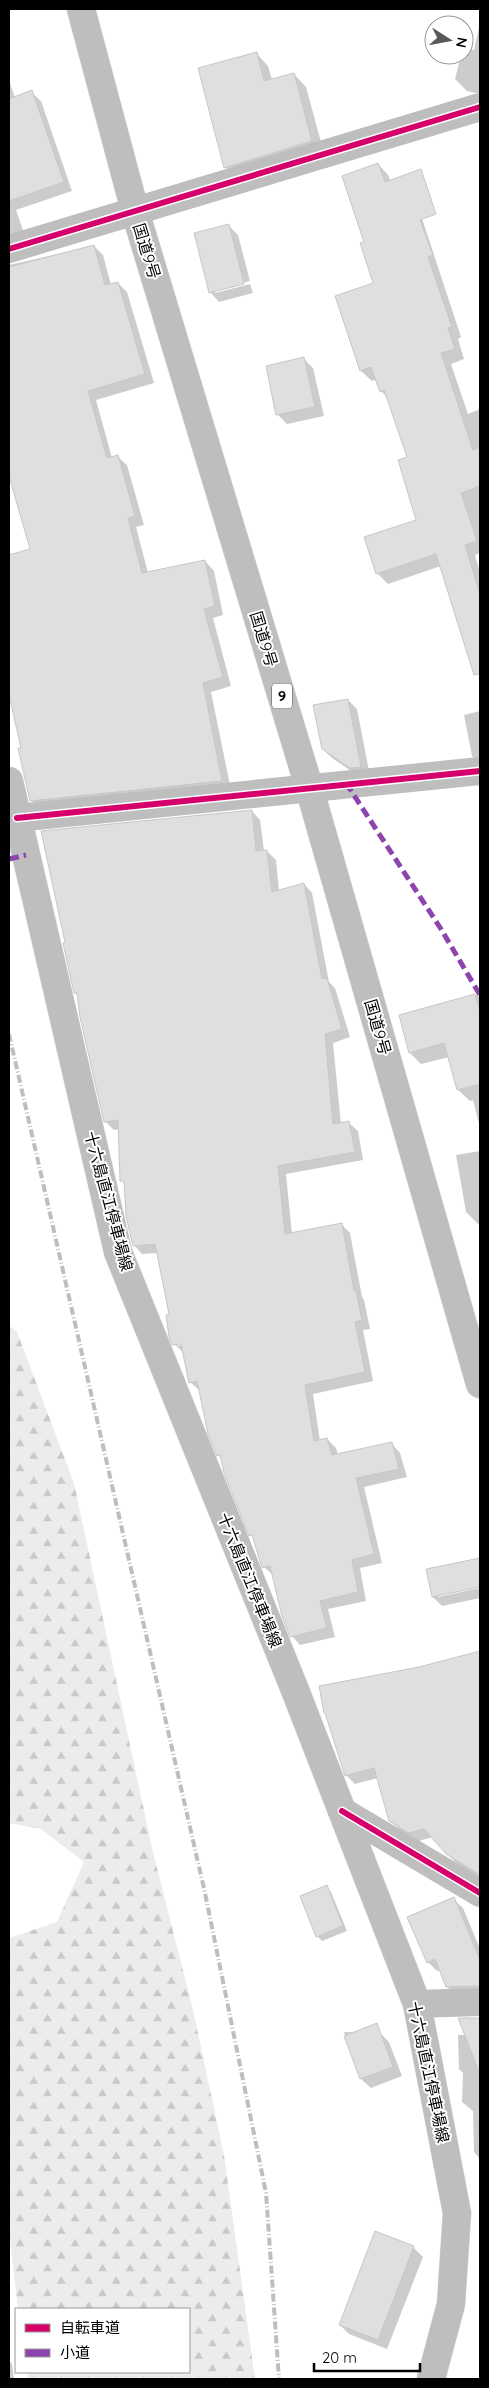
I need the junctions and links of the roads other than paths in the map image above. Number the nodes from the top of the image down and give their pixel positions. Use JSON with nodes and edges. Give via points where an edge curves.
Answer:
{"nodes":[{"id":1,"x":81,"y":9,"type":"edge"},
{"id":2,"x":480,"y":108,"type":"edge"},
{"id":3,"x":135,"y":211,"type":"junction"},
{"id":4,"x":9,"y":249,"type":"edge"},
{"id":5,"x":480,"y":771,"type":"edge"},
{"id":6,"x":9,"y":781,"type":"edge"},
{"id":7,"x":309,"y":787,"type":"junction"},
{"id":8,"x":17,"y":818,"type":"junction"},
{"id":9,"x":480,"y":1384,"type":"edge"},
{"id":10,"x":342,"y":1811,"type":"junction"},
{"id":11,"x":480,"y":1893,"type":"edge"},
{"id":12,"x":480,"y":2002,"type":"edge"},
{"id":13,"x":417,"y":2004,"type":"junction"},
{"id":14,"x":431,"y":2379,"type":"edge"}],
"edges":[{"from":1,"to":3,"type":"main road","name":"国道9号","number":"9"},
{"from":2,"to":3,"type":"main road"},
{"from":3,"to":4,"type":"main road"},
{"from":3,"to":7,"type":"main road","name":"国道9号","number":"9"},
{"from":5,"to":7,"type":"main road"},
{"from":6,"to":8,"type":"main road","name":"十六島直江停車場線"},
{"from":7,"to":8,"type":"main road"},
{"from":7,"to":9,"type":"main road","name":"国道9号","number":"9"},
{"from":8,"to":10,"type":"main road","name":"十六島直江停車場線","via":[[118,1252]]},
{"from":10,"to":11,"type":"main road"},
{"from":10,"to":13,"type":"main road","name":"十六島直江停車場線"},
{"from":12,"to":13,"type":"main road"},
{"from":13,"to":14,"type":"main road","name":"十六島直江停車場線","via":[[457,2213],[451,2304]]}]}
